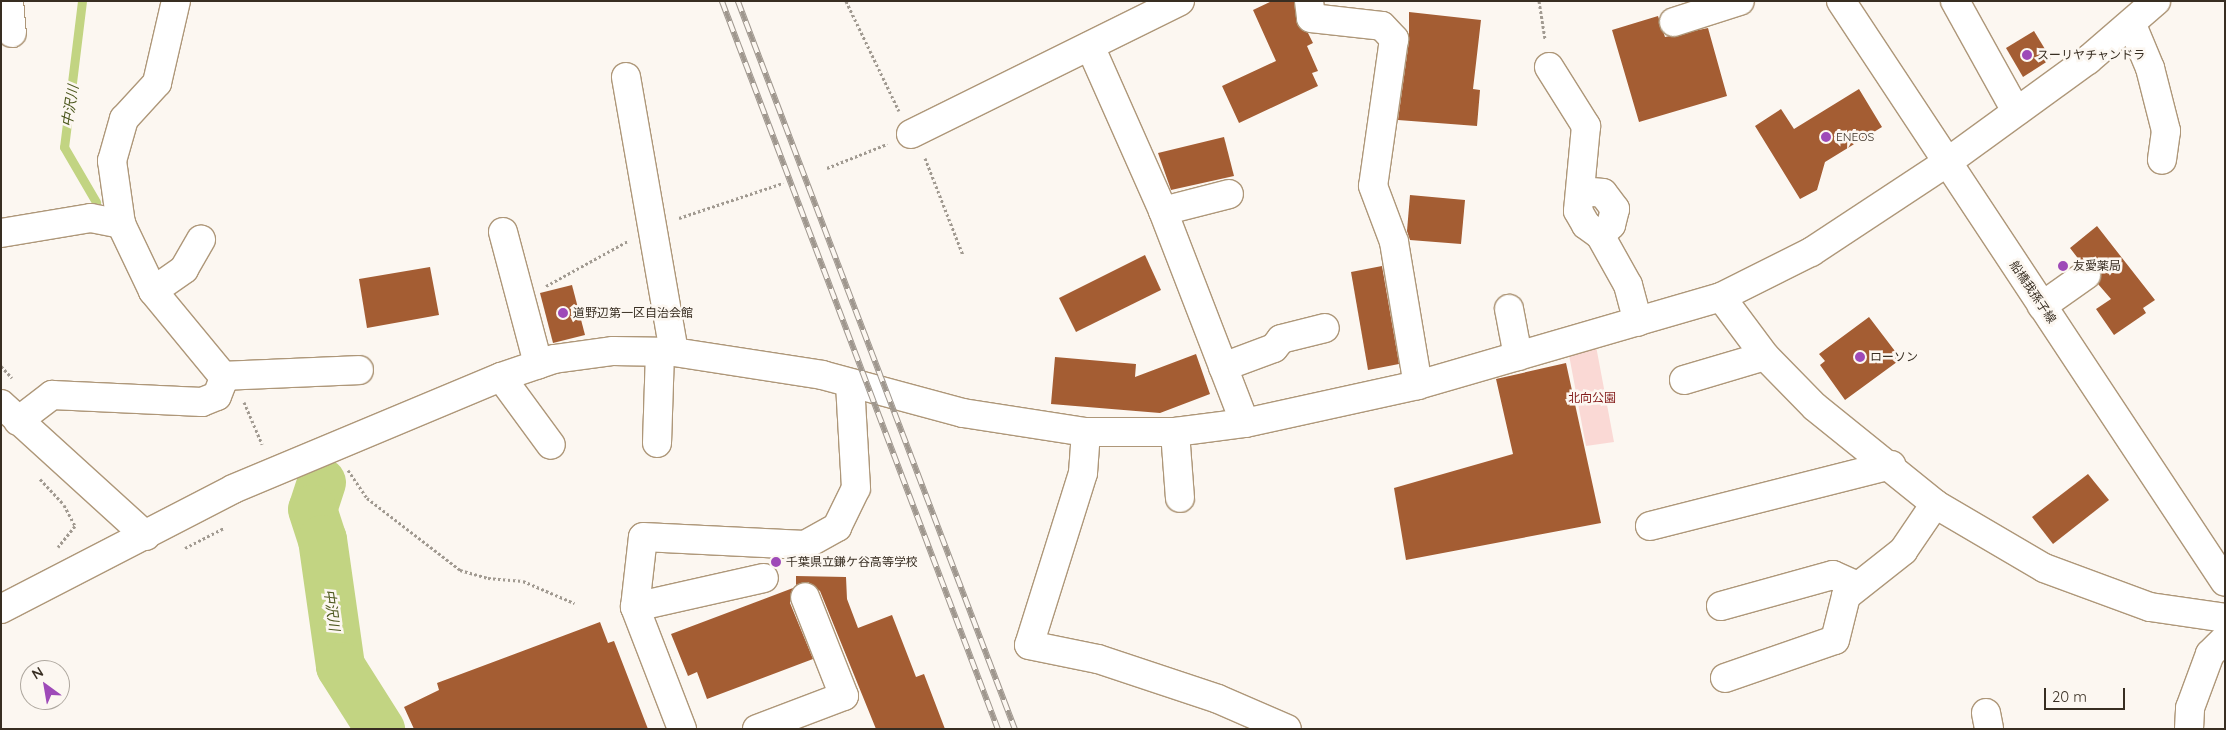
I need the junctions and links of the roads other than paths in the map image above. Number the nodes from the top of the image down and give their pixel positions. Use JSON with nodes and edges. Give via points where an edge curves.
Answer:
{"nodes":[{"id":1,"x":10,"y":1,"type":"edge"},
{"id":2,"x":176,"y":1,"type":"edge"},
{"id":3,"x":1180,"y":1,"type":"edge"},
{"id":4,"x":1309,"y":1,"type":"edge"},
{"id":5,"x":1740,"y":1,"type":"edge"},
{"id":6,"x":1840,"y":1,"type":"edge"},
{"id":7,"x":2156,"y":1,"type":"edge"},
{"id":8,"x":1963,"y":4,"type":"edge"},
{"id":9,"x":1674,"y":22,"type":"dead end"},
{"id":10,"x":2132,"y":25,"type":"junction"},
{"id":11,"x":12,"y":33,"type":"dead end"},
{"id":12,"x":1090,"y":46,"type":"junction"},
{"id":13,"x":1550,"y":67,"type":"road end"},
{"id":14,"x":626,"y":77,"type":"dead end"},
{"id":15,"x":2016,"y":111,"type":"junction"},
{"id":16,"x":911,"y":134,"type":"road end"},
{"id":17,"x":2162,"y":160,"type":"dead end"},
{"id":18,"x":1946,"y":164,"type":"junction"},
{"id":19,"x":1229,"y":194,"type":"dead end"},
{"id":20,"x":1163,"y":211,"type":"junction"},
{"id":21,"x":121,"y":224,"type":"junction"},
{"id":22,"x":503,"y":232,"type":"dead end"},
{"id":23,"x":1,"y":233,"type":"edge"},
{"id":24,"x":202,"y":239,"type":"dead end"},
{"id":25,"x":2086,"y":276,"type":"dead end"},
{"id":26,"x":153,"y":291,"type":"junction"},
{"id":27,"x":1720,"y":297,"type":"junction"},
{"id":28,"x":2042,"y":306,"type":"junction"},
{"id":29,"x":1510,"y":308,"type":"dead end"},
{"id":30,"x":1638,"y":322,"type":"junction"},
{"id":31,"x":1325,"y":328,"type":"dead end"},
{"id":32,"x":667,"y":352,"type":"junction"},
{"id":33,"x":1518,"y":356,"type":"junction"},
{"id":34,"x":1765,"y":356,"type":"junction"},
{"id":35,"x":538,"y":364,"type":"junction"},
{"id":36,"x":1223,"y":367,"type":"junction"},
{"id":37,"x":359,"y":370,"type":"dead end"},
{"id":38,"x":501,"y":376,"type":"junction"},
{"id":39,"x":223,"y":380,"type":"junction"},
{"id":40,"x":1684,"y":380,"type":"dead end"},
{"id":41,"x":850,"y":383,"type":"junction"},
{"id":42,"x":1418,"y":385,"type":"junction"},
{"id":43,"x":10,"y":413,"type":"edge"},
{"id":44,"x":1245,"y":424,"type":"junction"},
{"id":45,"x":1086,"y":432,"type":"junction"},
{"id":46,"x":1175,"y":432,"type":"junction"},
{"id":47,"x":657,"y":443,"type":"dead end"},
{"id":48,"x":551,"y":445,"type":"dead end"},
{"id":49,"x":1892,"y":465,"type":"junction"},
{"id":50,"x":1180,"y":498,"type":"dead end"},
{"id":51,"x":1935,"y":504,"type":"junction"},
{"id":52,"x":1650,"y":526,"type":"dead end"},
{"id":53,"x":146,"y":536,"type":"junction"},
{"id":54,"x":764,"y":578,"type":"dead end"},
{"id":55,"x":2225,"y":582,"type":"edge"},
{"id":56,"x":1858,"y":586,"type":"junction"},
{"id":57,"x":806,"y":597,"type":"dead end"},
{"id":58,"x":635,"y":606,"type":"junction"},
{"id":59,"x":1721,"y":606,"type":"dead end"},
{"id":60,"x":1,"y":609,"type":"edge"},
{"id":61,"x":2225,"y":618,"type":"edge"},
{"id":62,"x":2225,"y":640,"type":"edge"},
{"id":63,"x":1725,"y":678,"type":"dead end"},
{"id":64,"x":682,"y":729,"type":"edge"},
{"id":65,"x":757,"y":729,"type":"edge"},
{"id":66,"x":1286,"y":729,"type":"edge"},
{"id":67,"x":2189,"y":729,"type":"edge"}],
"edges":[{"from":1,"to":11,"type":"street"},
{"from":2,"to":21,"type":"street","via":[[157,83],[124,119],[112,161]]},
{"from":3,"to":12,"type":"street"},
{"from":4,"to":42,"type":"street","via":[[1311,18],[1382,26],[1394,38],[1373,186],[1394,242]]},
{"from":5,"to":9,"type":"street"},
{"from":6,"to":18,"type":"street","name":"船橋我孫子線"},
{"from":7,"to":10,"type":"street"},
{"from":8,"to":15,"type":"street"},
{"from":10,"to":15,"type":"street"},
{"from":10,"to":17,"type":"street","via":[[2150,68],[2166,131]]},
{"from":12,"to":16,"type":"street"},
{"from":12,"to":20,"type":"street"},
{"from":13,"to":30,"type":"street","via":[[1586,126],[1578,211],[1586,225],[1600,235],[1628,285]]},
{"from":14,"to":32,"type":"street"},
{"from":15,"to":18,"type":"street"},
{"from":18,"to":27,"type":"street","via":[[1811,252]]},
{"from":18,"to":28,"type":"street","name":"船橋我孫子線"},
{"from":19,"to":20,"type":"street"},
{"from":20,"to":36,"type":"street"},
{"from":21,"to":23,"type":"street","via":[[91,218]]},
{"from":21,"to":26,"type":"street"},
{"from":22,"to":35,"type":"street"},
{"from":24,"to":26,"type":"street","via":[[184,269]]},
{"from":25,"to":28,"type":"street"},
{"from":26,"to":39,"type":"street"},
{"from":27,"to":30,"type":"street"},
{"from":27,"to":34,"type":"street"},
{"from":28,"to":55,"type":"street","name":"船橋我孫子線"},
{"from":29,"to":33,"type":"street"},
{"from":30,"to":33,"type":"street"},
{"from":31,"to":36,"type":"street","via":[[1281,340],[1274,348]]},
{"from":32,"to":35,"type":"street","via":[[612,351]]},
{"from":32,"to":41,"type":"street"},
{"from":32,"to":47,"type":"street"},
{"from":33,"to":42,"type":"street"},
{"from":34,"to":40,"type":"street"},
{"from":34,"to":49,"type":"street","via":[[1815,407]]},
{"from":35,"to":38,"type":"street"},
{"from":36,"to":44,"type":"street"},
{"from":37,"to":39,"type":"street"},
{"from":38,"to":48,"type":"street"},
{"from":38,"to":53,"type":"street","via":[[251,480]]},
{"from":39,"to":43,"type":"street","via":[[217,396],[202,402],[52,395]]},
{"from":41,"to":45,"type":"street","via":[[963,413]]},
{"from":41,"to":58,"type":"street","via":[[856,488],[837,527],[805,546],[643,537]]},
{"from":42,"to":44,"type":"street"},
{"from":43,"to":53,"type":"street"},
{"from":44,"to":46,"type":"street"},
{"from":45,"to":46,"type":"street"},
{"from":45,"to":66,"type":"street","via":[[1083,473],[1029,645],[1098,659],[1218,699]]},
{"from":46,"to":50,"type":"street"},
{"from":49,"to":51,"type":"street"},
{"from":49,"to":52,"type":"street"},
{"from":51,"to":56,"type":"street","via":[[1903,551]]},
{"from":51,"to":61,"type":"street","via":[[2044,568],[2150,607]]},
{"from":53,"to":60,"type":"street"},
{"from":54,"to":58,"type":"street"},
{"from":56,"to":59,"type":"street","via":[[1833,575]]},
{"from":56,"to":63,"type":"street","via":[[1846,596],[1836,640]]},
{"from":57,"to":65,"type":"street","via":[[844,696]]},
{"from":58,"to":64,"type":"street"},
{"from":62,"to":67,"type":"street","via":[[2210,654],[2190,708]]}]}
